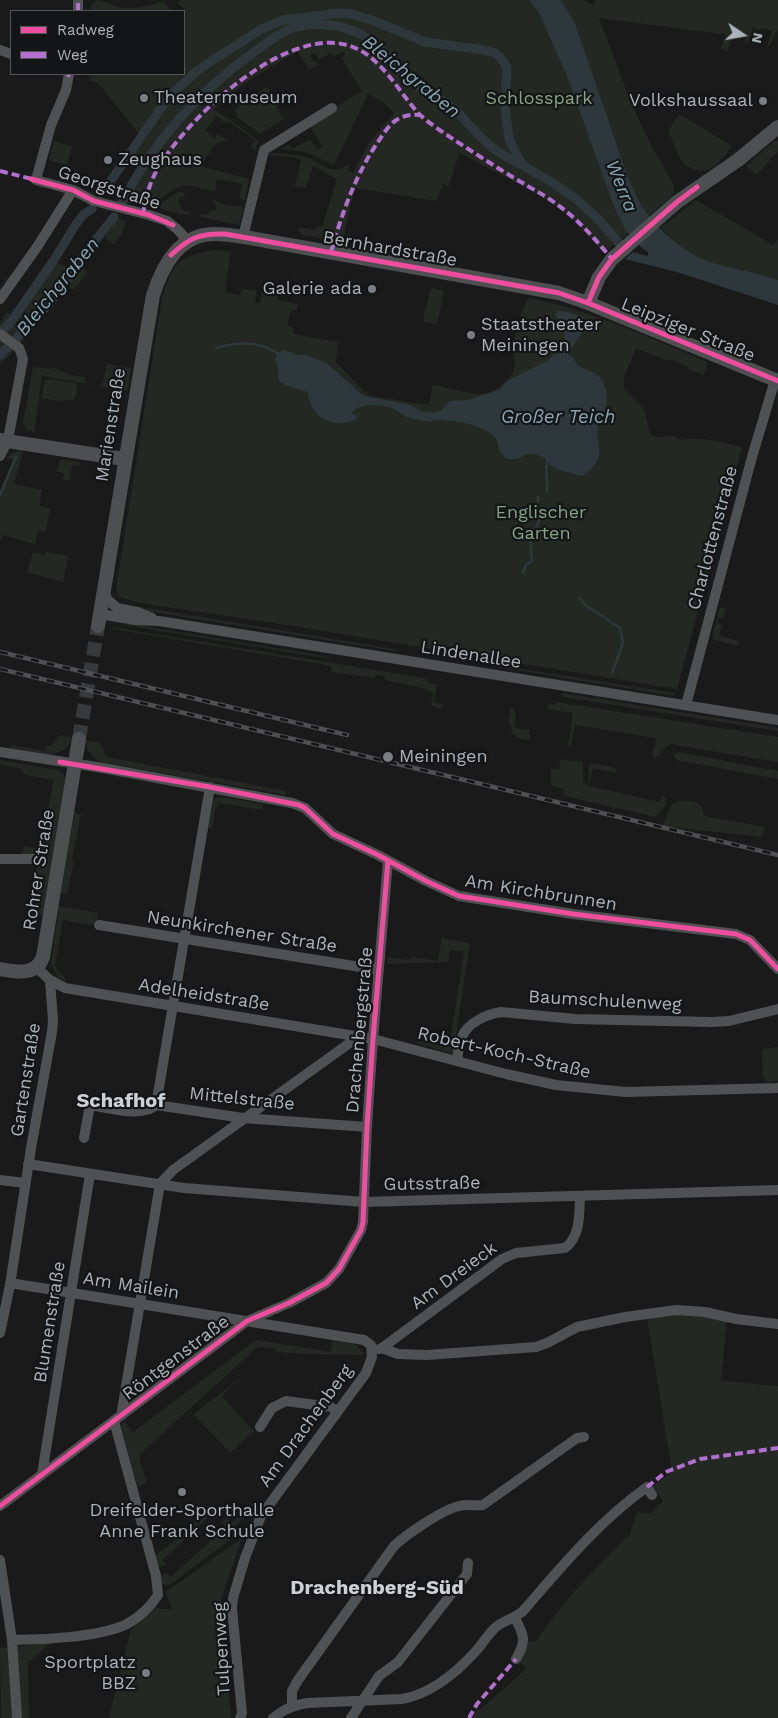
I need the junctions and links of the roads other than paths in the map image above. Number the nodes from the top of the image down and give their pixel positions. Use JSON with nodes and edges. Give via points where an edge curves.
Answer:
{"nodes":[{"id":1,"x":66,"y":75,"type":"edge"},
{"id":2,"x":332,"y":108,"type":"dead end"},
{"id":3,"x":778,"y":127,"type":"edge"},
{"id":4,"x":73,"y":190,"type":"junction"},
{"id":5,"x":243,"y":237,"type":"junction"},
{"id":6,"x":188,"y":241,"type":"junction"},
{"id":7,"x":0,"y":299,"type":"edge"},
{"id":8,"x":588,"y":303,"type":"junction"},
{"id":9,"x":3,"y":337,"type":"edge"},
{"id":10,"x":776,"y":380,"type":"edge"},
{"id":11,"x":4,"y":440,"type":"edge"},
{"id":12,"x":0,"y":456,"type":"edge"},
{"id":13,"x":124,"y":459,"type":"junction"},
{"id":14,"x":104,"y":590,"type":"junction"},
{"id":15,"x":99,"y":620,"type":"joint"},
{"id":16,"x":159,"y":621,"type":"junction"},
{"id":17,"x":686,"y":705,"type":"junction"},
{"id":18,"x":778,"y":720,"type":"edge"},
{"id":19,"x":79,"y":739,"type":"tunnel mouth"},
{"id":20,"x":0,"y":752,"type":"edge"},
{"id":21,"x":75,"y":764,"type":"junction"},
{"id":22,"x":210,"y":787,"type":"junction"},
{"id":23,"x":0,"y":859,"type":"edge"},
{"id":24,"x":36,"y":860,"type":"dead end"},
{"id":25,"x":388,"y":861,"type":"junction"},
{"id":26,"x":99,"y":925,"type":"dead end"},
{"id":27,"x":184,"y":939,"type":"junction"},
{"id":28,"x":37,"y":968,"type":"junction"},
{"id":29,"x":0,"y":969,"type":"edge"},
{"id":30,"x":778,"y":969,"type":"edge"},
{"id":31,"x":379,"y":970,"type":"junction"},
{"id":32,"x":50,"y":980,"type":"junction"},
{"id":33,"x":173,"y":1006,"type":"junction"},
{"id":34,"x":778,"y":1009,"type":"edge"},
{"id":35,"x":358,"y":1037,"type":"junction"},
{"id":36,"x":373,"y":1039,"type":"junction"},
{"id":37,"x":456,"y":1060,"type":"junction"},
{"id":38,"x":778,"y":1088,"type":"edge"},
{"id":39,"x":156,"y":1105,"type":"junction"},
{"id":40,"x":243,"y":1118,"type":"junction"},
{"id":41,"x":366,"y":1127,"type":"junction"},
{"id":42,"x":84,"y":1138,"type":"dead end"},
{"id":43,"x":28,"y":1164,"type":"junction"},
{"id":44,"x":90,"y":1174,"type":"junction"},
{"id":45,"x":0,"y":1180,"type":"edge"},
{"id":46,"x":25,"y":1183,"type":"junction"},
{"id":47,"x":160,"y":1184,"type":"junction"},
{"id":48,"x":778,"y":1190,"type":"edge"},
{"id":49,"x":580,"y":1196,"type":"junction"},
{"id":50,"x":364,"y":1202,"type":"junction"},
{"id":51,"x":7,"y":1284,"type":"edge"},
{"id":52,"x":70,"y":1292,"type":"junction"},
{"id":53,"x":140,"y":1303,"type":"junction"},
{"id":54,"x":247,"y":1321,"type":"junction"},
{"id":55,"x":778,"y":1324,"type":"edge"},
{"id":56,"x":0,"y":1333,"type":"edge"},
{"id":57,"x":375,"y":1347,"type":"junction"},
{"id":58,"x":337,"y":1412,"type":"junction"},
{"id":59,"x":117,"y":1418,"type":"junction"},
{"id":60,"x":260,"y":1427,"type":"dead end"},
{"id":61,"x":584,"y":1437,"type":"dead end"},
{"id":62,"x":42,"y":1474,"type":"junction"},
{"id":63,"x":652,"y":1494,"type":"dead end"},
{"id":64,"x":0,"y":1506,"type":"edge"},
{"id":65,"x":256,"y":1526,"type":"joint"},
{"id":66,"x":0,"y":1560,"type":"edge"},
{"id":67,"x":468,"y":1563,"type":"dead end"},
{"id":68,"x":515,"y":1618,"type":"junction"},
{"id":69,"x":12,"y":1640,"type":"junction"},
{"id":70,"x":516,"y":1659,"type":"dead end"},
{"id":71,"x":363,"y":1699,"type":"junction"},
{"id":72,"x":292,"y":1706,"type":"junction"},
{"id":73,"x":243,"y":1716,"type":"edge"},
{"id":74,"x":17,"y":1718,"type":"edge"},
{"id":75,"x":274,"y":1718,"type":"edge"},
{"id":76,"x":351,"y":1718,"type":"edge"}],
"edges":[{"from":1,"to":4,"type":"street","name":"Georgstraße","via":[[66,90],[51,125],[36,180]]},
{"from":2,"to":5,"type":"street","via":[[264,150]]},
{"from":3,"to":8,"type":"main road","via":[[675,204],[616,254],[604,268]]},
{"from":4,"to":6,"type":"street","name":"Georgstraße","via":[[97,202],[167,221]]},
{"from":4,"to":7,"type":"street"},
{"from":5,"to":6,"type":"main road","name":"Bernhardstraße","via":[[214,234]]},
{"from":5,"to":8,"type":"main road","name":"Bernhardstraße","via":[[519,285],[560,293]]},
{"from":6,"to":13,"type":"main road","name":"Marienstraße","via":[[165,264],[153,295]]},
{"from":8,"to":10,"type":"main road","name":"Leipziger Straße"},
{"from":9,"to":11,"type":"street","via":[[21,350],[23,359]]},
{"from":10,"to":17,"type":"street","name":"Charlottenstraße","via":[[752,457]]},
{"from":11,"to":12,"type":"street"},
{"from":11,"to":13,"type":"main road"},
{"from":13,"to":14,"type":"main road","name":"Marienstraße"},
{"from":14,"to":15,"type":"main road","name":"Marienstraße"},
{"from":14,"to":16,"type":"street","name":"Lindenallee","via":[[108,600],[117,608]]},
{"from":15,"to":16,"type":"street","name":"Lindenallee"},
{"from":16,"to":17,"type":"street","name":"Lindenallee"},
{"from":17,"to":18,"type":"street","name":"Lindenallee"},
{"from":19,"to":21,"type":"main road","name":"Rohrer Straße"},
{"from":20,"to":21,"type":"street","name":"Am Kirchbrunnen"},
{"from":21,"to":22,"type":"street","name":"Am Kirchbrunnen"},
{"from":21,"to":28,"type":"main road","name":"Rohrer Straße","via":[[45,949]]},
{"from":22,"to":25,"type":"street","name":"Am Kirchbrunnen","via":[[299,805],[329,831]]},
{"from":22,"to":27,"type":"street"},
{"from":23,"to":24,"type":"street"},
{"from":25,"to":30,"type":"street","name":"Am Kirchbrunnen","via":[[469,898],[736,934],[750,940]]},
{"from":25,"to":31,"type":"street","name":"Drachenbergstraße"},
{"from":26,"to":27,"type":"street","name":"Neunkirchener Straße"},
{"from":27,"to":31,"type":"street","name":"Neunkirchener Straße"},
{"from":27,"to":33,"type":"street"},
{"from":28,"to":29,"type":"main road","via":[[21,972]]},
{"from":28,"to":32,"type":"street","name":"Adelheidstraße"},
{"from":31,"to":36,"type":"street","name":"Drachenbergstraße"},
{"from":32,"to":33,"type":"street","name":"Adelheidstraße","via":[[65,988]]},
{"from":32,"to":43,"type":"street","name":"Gartenstraße","via":[[52,1032]]},
{"from":33,"to":35,"type":"street","name":"Adelheidstraße"},
{"from":33,"to":39,"type":"street"},
{"from":34,"to":37,"type":"street","name":"Baumschulenweg","via":[[711,1022],[598,1020],[491,1013],[465,1030]]},
{"from":35,"to":36,"type":"street","name":"Adelheidstraße"},
{"from":35,"to":40,"type":"street"},
{"from":36,"to":37,"type":"street","name":"Robert-Koch-Straße"},
{"from":36,"to":41,"type":"street","name":"Drachenbergstraße"},
{"from":37,"to":38,"type":"street","name":"Robert-Koch-Straße","via":[[556,1085],[595,1090]]},
{"from":39,"to":40,"type":"street","name":"Mittelstraße"},
{"from":39,"to":42,"type":"street","name":"Mittelstraße","via":[[150,1111],[140,1112],[90,1105]]},
{"from":40,"to":41,"type":"street","name":"Mittelstraße"},
{"from":40,"to":47,"type":"street","via":[[173,1170]]},
{"from":41,"to":50,"type":"street","name":"Drachenbergstraße"},
{"from":43,"to":44,"type":"street","name":"Gutsstraße"},
{"from":43,"to":46,"type":"street","name":"Gartenstraße"},
{"from":44,"to":47,"type":"street","name":"Gutsstraße"},
{"from":44,"to":52,"type":"street","name":"Blumenstraße"},
{"from":45,"to":46,"type":"street"},
{"from":46,"to":51,"type":"street","name":"Gartenstraße"},
{"from":47,"to":50,"type":"street","name":"Gutsstraße"},
{"from":47,"to":53,"type":"street"},
{"from":48,"to":49,"type":"street","name":"Gutsstraße"},
{"from":49,"to":50,"type":"street","name":"Gutsstraße"},
{"from":49,"to":57,"type":"street","name":"Am Dreieck","via":[[574,1238],[565,1248],[516,1253],[502,1259]]},
{"from":50,"to":54,"type":"street","name":"Röntgenstraße","via":[[358,1236],[330,1279],[289,1303]]},
{"from":51,"to":52,"type":"street","name":"Am Mailein"},
{"from":51,"to":56,"type":"street","name":"Gartenstraße"},
{"from":52,"to":53,"type":"street","name":"Am Mailein"},
{"from":52,"to":62,"type":"street","name":"Blumenstraße"},
{"from":53,"to":54,"type":"street","name":"Am Mailein"},
{"from":53,"to":59,"type":"street"},
{"from":54,"to":57,"type":"street","via":[[364,1340]]},
{"from":54,"to":59,"type":"street","name":"Röntgenstraße"},
{"from":55,"to":57,"type":"street","via":[[676,1310],[577,1327],[536,1347],[427,1354],[398,1354]]},
{"from":57,"to":58,"type":"street","name":"Am Drachenberg","via":[[366,1373]]},
{"from":58,"to":60,"type":"street","via":[[331,1407],[286,1401],[269,1411]]},
{"from":58,"to":65,"type":"street","name":"Am Drachenberg"},
{"from":59,"to":62,"type":"street","name":"Röntgenstraße"},
{"from":59,"to":69,"type":"street","name":"Röntgenstraße","via":[[158,1595],[140,1615],[112,1629],[37,1640]]},
{"from":61,"to":72,"type":"street","via":[[577,1438],[483,1505],[452,1508],[394,1546],[298,1680],[292,1691]]},
{"from":62,"to":64,"type":"street","name":"Röntgenstraße"},
{"from":63,"to":68,"type":"street","via":[[647,1487],[627,1502],[579,1546]]},
{"from":65,"to":73,"type":"street","name":"Tulpenweg","via":[[232,1609]]},
{"from":66,"to":69,"type":"street"},
{"from":67,"to":71,"type":"street","via":[[467,1574],[398,1662],[379,1676]]},
{"from":68,"to":70,"type":"street","via":[[524,1640]]},
{"from":68,"to":71,"type":"street","via":[[495,1628],[468,1659],[429,1689],[410,1698]]},
{"from":69,"to":74,"type":"street"},
{"from":71,"to":72,"type":"street"},
{"from":71,"to":76,"type":"street"},
{"from":72,"to":75,"type":"street"}]}
